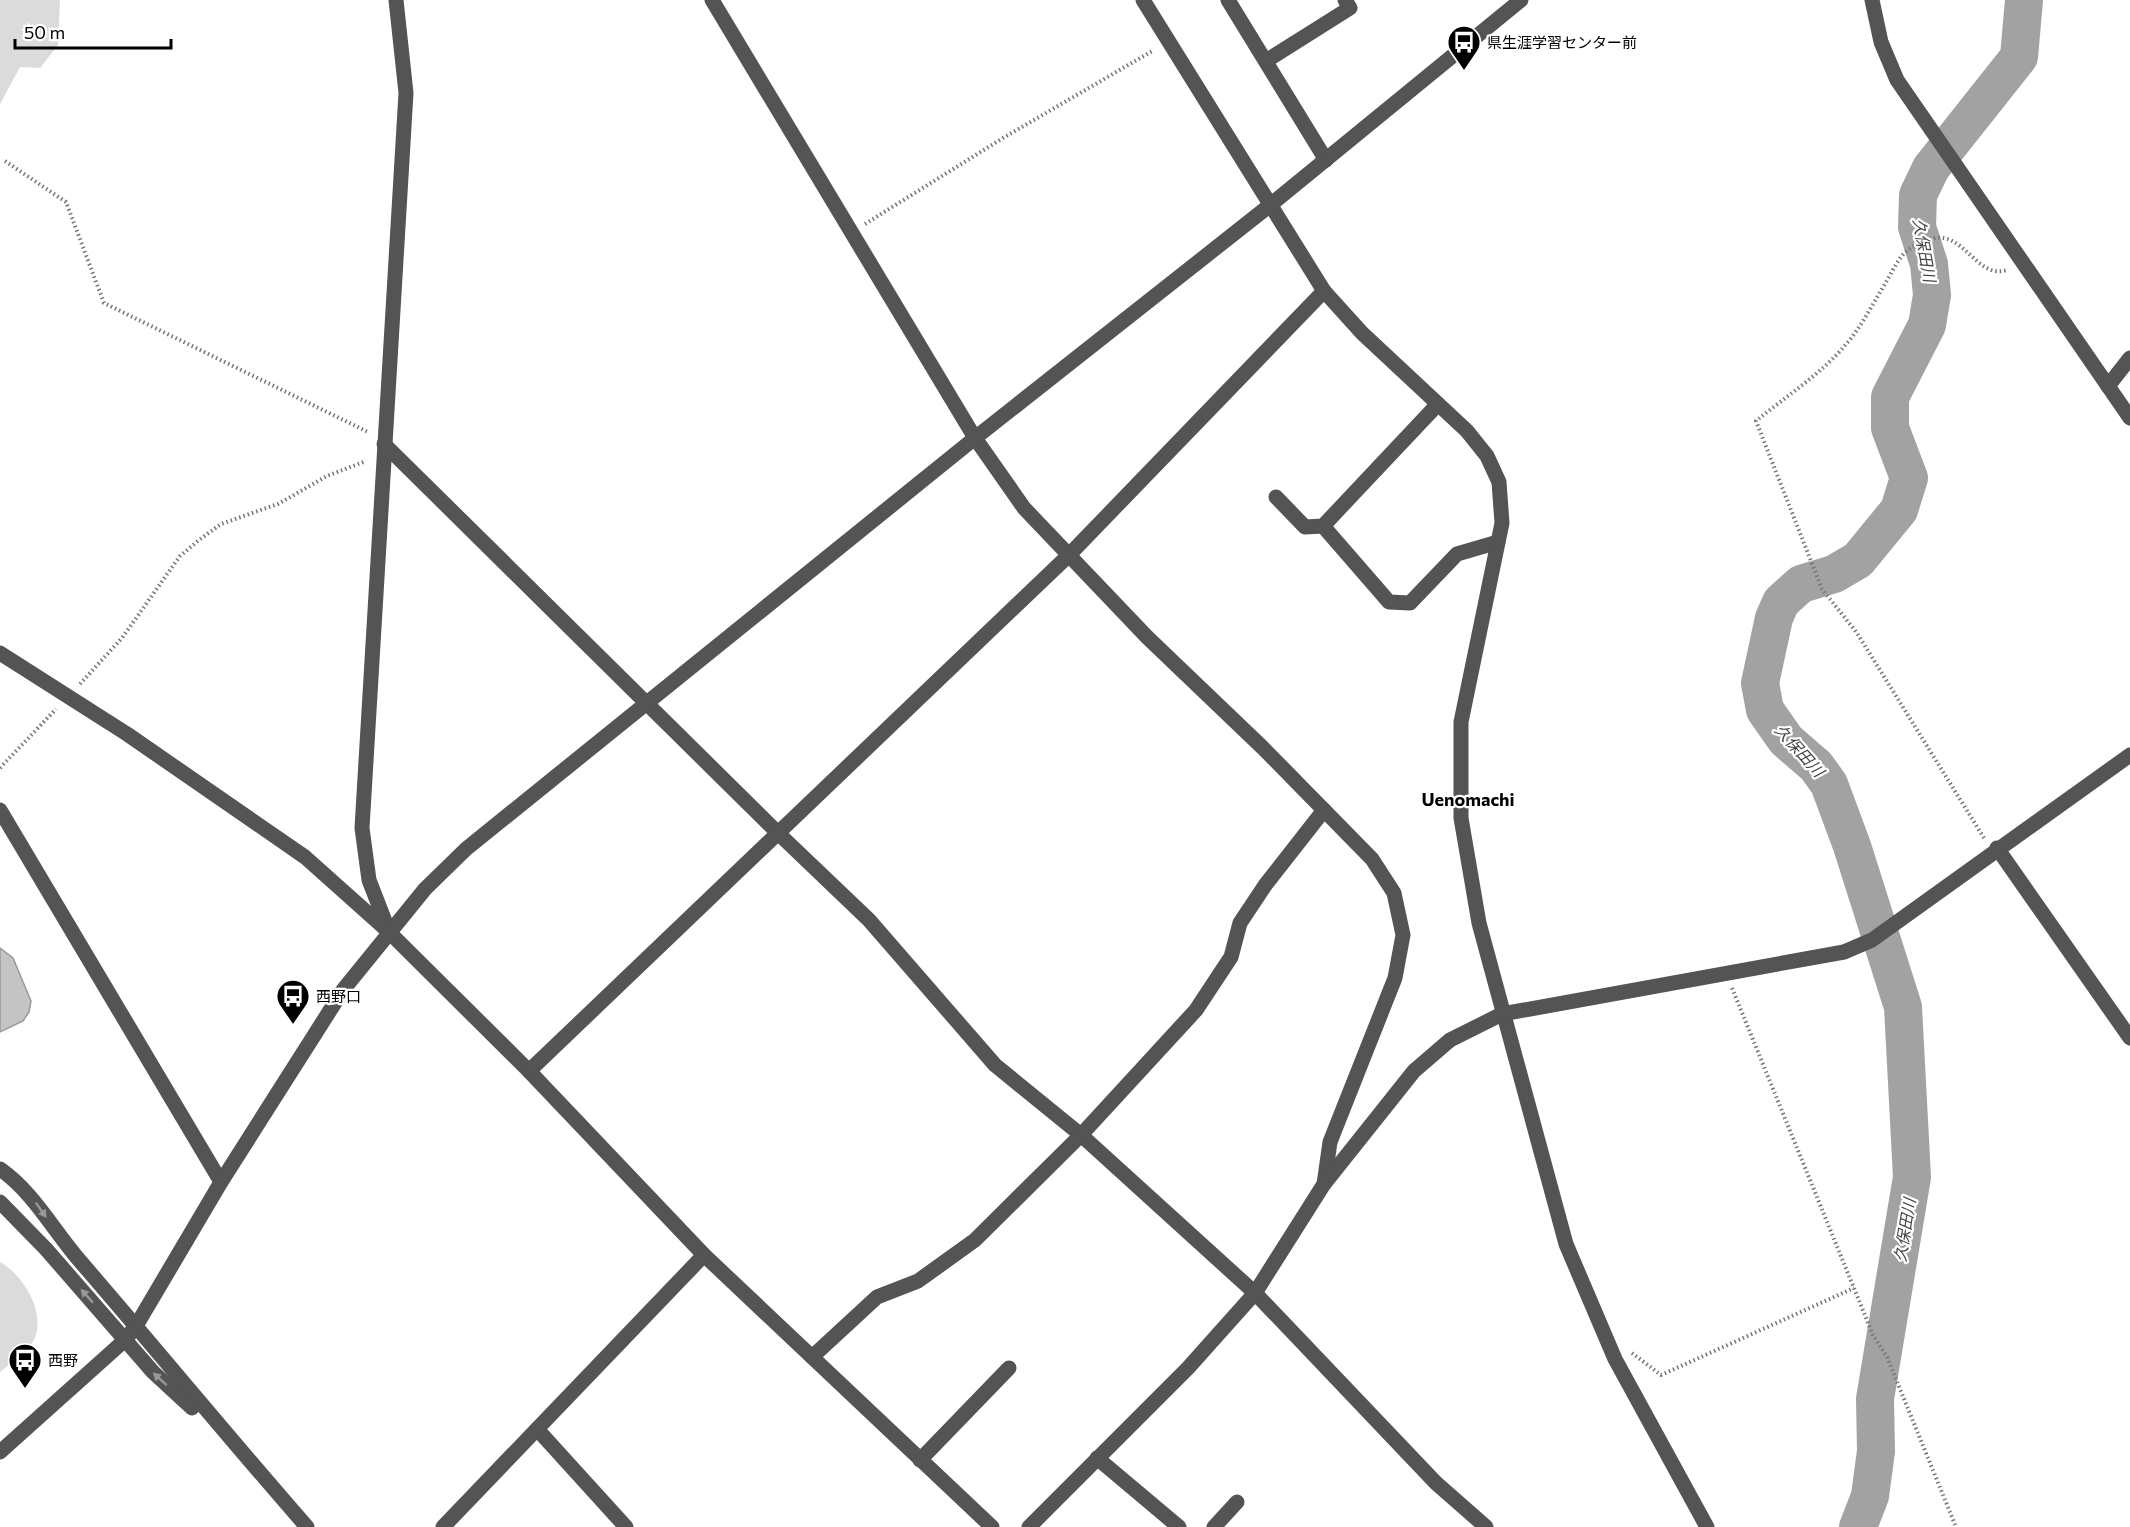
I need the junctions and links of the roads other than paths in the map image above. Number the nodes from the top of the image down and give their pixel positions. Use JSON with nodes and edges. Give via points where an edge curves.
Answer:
{"nodes":[{"id":1,"x":396,"y":0,"type":"edge"},
{"id":2,"x":712,"y":0,"type":"edge"},
{"id":3,"x":1143,"y":0,"type":"edge"},
{"id":4,"x":1228,"y":0,"type":"edge"},
{"id":5,"x":1345,"y":0,"type":"edge"},
{"id":6,"x":1521,"y":0,"type":"edge"},
{"id":7,"x":1872,"y":0,"type":"edge"},
{"id":8,"x":1266,"y":61,"type":"junction"},
{"id":9,"x":1326,"y":160,"type":"junction"},
{"id":10,"x":1269,"y":206,"type":"junction"},
{"id":11,"x":1324,"y":291,"type":"junction"},
{"id":12,"x":2130,"y":358,"type":"edge"},
{"id":13,"x":2108,"y":386,"type":"junction"},
{"id":14,"x":1438,"y":404,"type":"junction"},
{"id":15,"x":2130,"y":418,"type":"edge"},
{"id":16,"x":975,"y":438,"type":"junction"},
{"id":17,"x":384,"y":446,"type":"junction"},
{"id":18,"x":1276,"y":498,"type":"dead end"},
{"id":19,"x":1323,"y":526,"type":"junction"},
{"id":20,"x":1498,"y":542,"type":"junction"},
{"id":21,"x":1069,"y":555,"type":"junction"},
{"id":22,"x":0,"y":653,"type":"edge"},
{"id":23,"x":647,"y":702,"type":"junction"},
{"id":24,"x":2130,"y":755,"type":"edge"},
{"id":25,"x":0,"y":810,"type":"edge"},
{"id":26,"x":1324,"y":810,"type":"junction"},
{"id":27,"x":779,"y":834,"type":"junction"},
{"id":28,"x":1995,"y":850,"type":"junction"},
{"id":29,"x":389,"y":932,"type":"junction"},
{"id":30,"x":1502,"y":1014,"type":"junction"},
{"id":31,"x":2130,"y":1038,"type":"edge"},
{"id":32,"x":529,"y":1071,"type":"junction"},
{"id":33,"x":1081,"y":1135,"type":"junction"},
{"id":34,"x":0,"y":1169,"type":"edge"},
{"id":35,"x":221,"y":1182,"type":"junction"},
{"id":36,"x":1324,"y":1184,"type":"junction"},
{"id":37,"x":0,"y":1202,"type":"edge"},
{"id":38,"x":704,"y":1256,"type":"junction"},
{"id":39,"x":1255,"y":1293,"type":"junction"},
{"id":40,"x":136,"y":1326,"type":"junction"},
{"id":41,"x":125,"y":1340,"type":"junction"},
{"id":42,"x":812,"y":1357,"type":"junction"},
{"id":43,"x":1009,"y":1368,"type":"dead end"},
{"id":44,"x":537,"y":1429,"type":"junction"},
{"id":45,"x":236,"y":1445,"type":"junction"},
{"id":46,"x":0,"y":1452,"type":"edge"},
{"id":47,"x":1097,"y":1458,"type":"junction"},
{"id":48,"x":920,"y":1460,"type":"junction"},
{"id":49,"x":1237,"y":1502,"type":"dead end"},
{"id":50,"x":307,"y":1527,"type":"edge"},
{"id":51,"x":443,"y":1527,"type":"edge"},
{"id":52,"x":627,"y":1527,"type":"edge"},
{"id":53,"x":992,"y":1527,"type":"edge"},
{"id":54,"x":1029,"y":1527,"type":"edge"},
{"id":55,"x":1179,"y":1527,"type":"edge"},
{"id":56,"x":1214,"y":1527,"type":"edge"},
{"id":57,"x":1486,"y":1527,"type":"edge"},
{"id":58,"x":1707,"y":1527,"type":"edge"}],
"edges":[{"from":1,"to":17,"type":"street","via":[[406,93]]},
{"from":2,"to":16,"type":"street"},
{"from":3,"to":10,"type":"street"},
{"from":4,"to":8,"type":"street"},
{"from":5,"to":8,"type":"street","via":[[1350,8]]},
{"from":6,"to":9,"type":"street"},
{"from":7,"to":13,"type":"street","via":[[1881,42],[1897,80]]},
{"from":8,"to":9,"type":"street"},
{"from":9,"to":10,"type":"street"},
{"from":10,"to":11,"type":"street"},
{"from":10,"to":16,"type":"street"},
{"from":11,"to":14,"type":"street","via":[[1362,333]]},
{"from":11,"to":21,"type":"street"},
{"from":12,"to":13,"type":"street"},
{"from":13,"to":15,"type":"street"},
{"from":14,"to":19,"type":"street"},
{"from":14,"to":20,"type":"street","via":[[1487,456],[1499,482],[1502,523]]},
{"from":16,"to":21,"type":"street","via":[[1024,508]]},
{"from":16,"to":23,"type":"street"},
{"from":17,"to":23,"type":"street"},
{"from":17,"to":29,"type":"street","via":[[362,828],[369,880]]},
{"from":18,"to":19,"type":"street","via":[[1305,527]]},
{"from":19,"to":20,"type":"street","via":[[1389,602],[1410,603],[1457,554]]},
{"from":20,"to":30,"type":"street","via":[[1461,722],[1461,819],[1479,923]]},
{"from":21,"to":26,"type":"street"},
{"from":21,"to":27,"type":"street"},
{"from":22,"to":29,"type":"street","via":[[127,734],[305,857]]},
{"from":23,"to":27,"type":"street"},
{"from":23,"to":29,"type":"street","via":[[466,849]]},
{"from":24,"to":28,"type":"street"},
{"from":25,"to":35,"type":"street"},
{"from":26,"to":33,"type":"street","via":[[1240,923],[1231,957],[1196,1010]]},
{"from":26,"to":36,"type":"street","via":[[1372,859],[1394,893],[1403,935],[1395,978],[1330,1142]]},
{"from":27,"to":32,"type":"street"},
{"from":27,"to":33,"type":"street","via":[[869,920],[995,1065]]},
{"from":28,"to":30,"type":"street","via":[[1872,940],[1844,952]]},
{"from":28,"to":31,"type":"street"},
{"from":29,"to":32,"type":"street"},
{"from":29,"to":35,"type":"street","via":[[343,990]]},
{"from":30,"to":36,"type":"street","via":[[1450,1040],[1414,1071]]},
{"from":30,"to":58,"type":"street","via":[[1566,1244],[1615,1359]]},
{"from":32,"to":38,"type":"street"},
{"from":33,"to":39,"type":"street"},
{"from":33,"to":42,"type":"street","via":[[975,1240],[918,1281],[877,1297]]},
{"from":34,"to":40,"type":"street","one_way":true,"via":[[36,1203],[60,1238]]},
{"from":35,"to":40,"type":"street"},
{"from":36,"to":39,"type":"street"},
{"from":41,"to":37,"type":"street","one_way":true},
{"from":38,"to":42,"type":"street"},
{"from":38,"to":44,"type":"street"},
{"from":39,"to":47,"type":"street","via":[[1188,1368]]},
{"from":39,"to":57,"type":"street","via":[[1436,1483]]},
{"from":40,"to":41,"type":"street"},
{"from":40,"to":45,"type":"street"},
{"from":45,"to":41,"type":"street","one_way":true,"via":[[153,1372]]},
{"from":41,"to":46,"type":"street"},
{"from":42,"to":48,"type":"street"},
{"from":43,"to":48,"type":"street"},
{"from":44,"to":51,"type":"street"},
{"from":44,"to":52,"type":"street"},
{"from":45,"to":50,"type":"street"},
{"from":47,"to":54,"type":"street"},
{"from":47,"to":55,"type":"street"},
{"from":48,"to":53,"type":"street"},
{"from":49,"to":56,"type":"street"}]}
